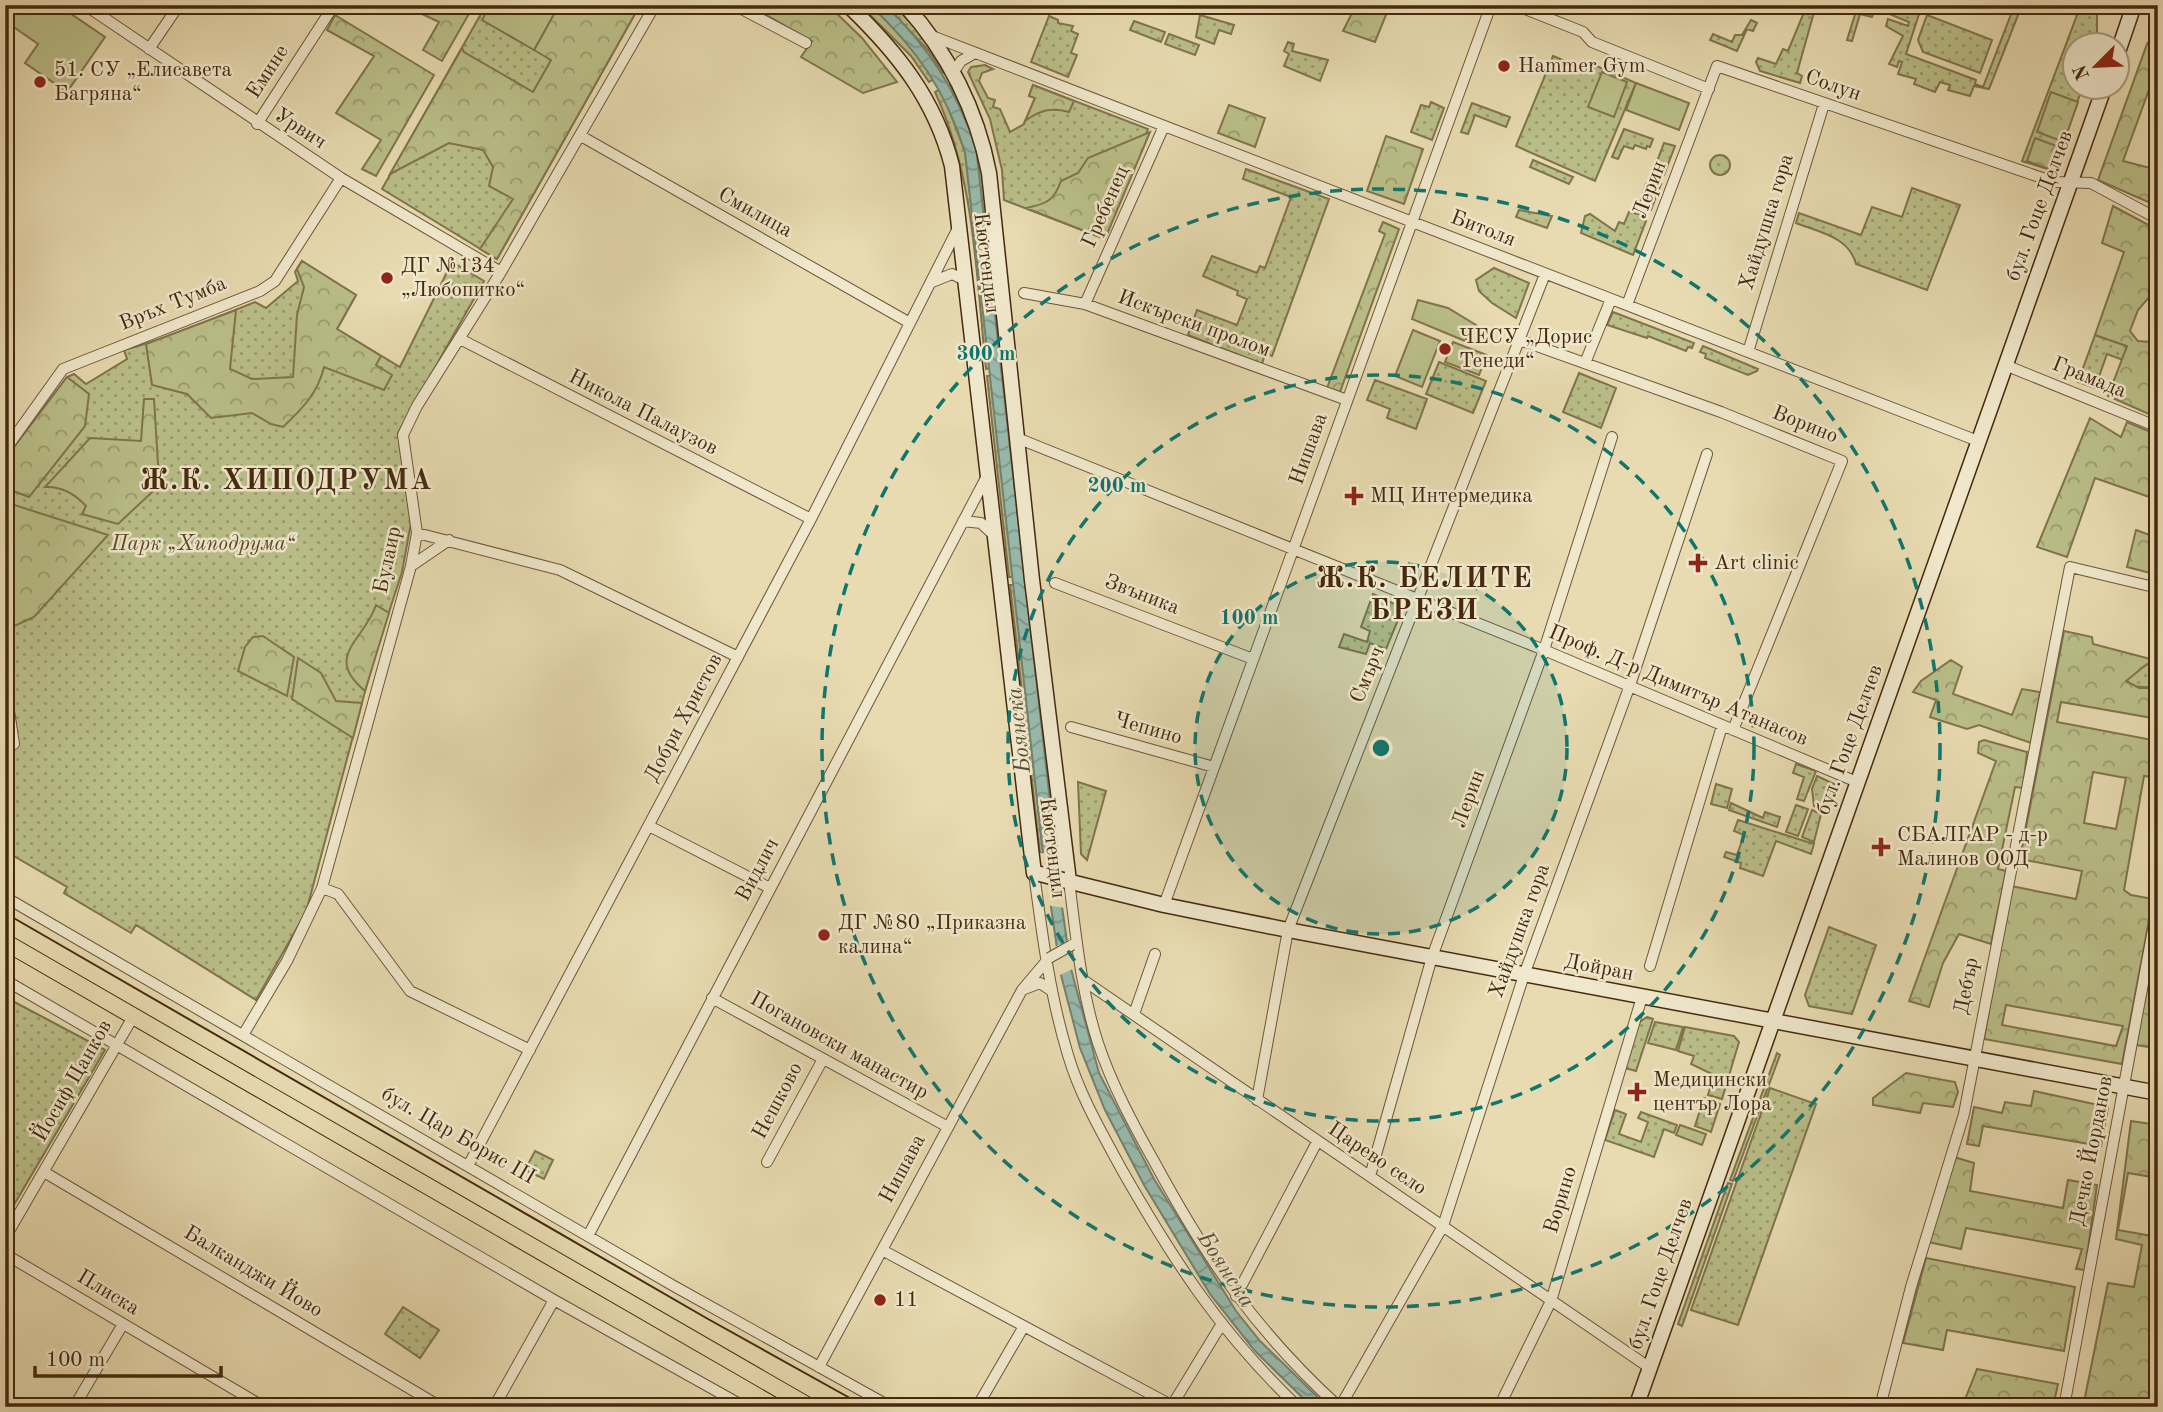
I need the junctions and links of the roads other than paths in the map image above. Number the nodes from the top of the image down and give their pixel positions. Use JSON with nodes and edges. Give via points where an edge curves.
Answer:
{"nodes":[{"id":1,"x":85,"y":5,"type":"edge"},
{"id":2,"x":179,"y":5,"type":"edge"},
{"id":3,"x":334,"y":5,"type":"edge"},
{"id":4,"x":655,"y":5,"type":"edge"},
{"id":5,"x":734,"y":5,"type":"edge"},
{"id":6,"x":848,"y":5,"type":"edge"},
{"id":7,"x":905,"y":5,"type":"edge"},
{"id":8,"x":1491,"y":5,"type":"edge"},
{"id":9,"x":1516,"y":5,"type":"edge"},
{"id":10,"x":2134,"y":5,"type":"edge"},
{"id":11,"x":2125,"y":32,"type":"edge"},
{"id":12,"x":931,"y":36,"type":"junction"},
{"id":13,"x":806,"y":43,"type":"dead end"},
{"id":14,"x":149,"y":49,"type":"junction"},
{"id":15,"x":975,"y":53,"type":"junction"},
{"id":16,"x":953,"y":73,"type":"junction"},
{"id":17,"x":1709,"y":89,"type":"junction"},
{"id":18,"x":2100,"y":102,"type":"edge"},
{"id":19,"x":1824,"y":104,"type":"junction"},
{"id":20,"x":257,"y":124,"type":"junction"},
{"id":21,"x":1164,"y":125,"type":"junction"},
{"id":22,"x":581,"y":136,"type":"junction"},
{"id":23,"x":341,"y":178,"type":"junction"},
{"id":24,"x":2070,"y":183,"type":"junction"},
{"id":25,"x":2158,"y":219,"type":"edge"},
{"id":26,"x":1412,"y":222,"type":"junction"},
{"id":27,"x":960,"y":225,"type":"junction"},
{"id":28,"x":502,"y":272,"type":"junction"},
{"id":29,"x":1545,"y":274,"type":"junction"},
{"id":30,"x":967,"y":281,"type":"junction"},
{"id":31,"x":930,"y":285,"type":"junction"},
{"id":32,"x":1024,"y":293,"type":"dead end"},
{"id":33,"x":1611,"y":299,"type":"junction"},
{"id":34,"x":1085,"y":304,"type":"junction"},
{"id":35,"x":1627,"y":305,"type":"junction"},
{"id":36,"x":911,"y":323,"type":"junction"},
{"id":37,"x":460,"y":339,"type":"junction"},
{"id":38,"x":1520,"y":340,"type":"junction"},
{"id":39,"x":1748,"y":352,"type":"junction"},
{"id":40,"x":1585,"y":363,"type":"junction"},
{"id":41,"x":2005,"y":365,"type":"junction"},
{"id":42,"x":1347,"y":400,"type":"junction"},
{"id":43,"x":2158,"y":427,"type":"edge"},
{"id":44,"x":1017,"y":438,"type":"junction"},
{"id":45,"x":1612,"y":438,"type":"dead end"},
{"id":46,"x":1978,"y":441,"type":"junction"},
{"id":47,"x":5,"y":450,"type":"edge"},
{"id":48,"x":1707,"y":454,"type":"dead end"},
{"id":49,"x":990,"y":471,"type":"junction"},
{"id":50,"x":811,"y":519,"type":"junction"},
{"id":51,"x":963,"y":521,"type":"junction"},
{"id":52,"x":417,"y":533,"type":"junction"},
{"id":53,"x":997,"y":538,"type":"junction"},
{"id":54,"x":449,"y":540,"type":"junction"},
{"id":55,"x":1293,"y":549,"type":"junction"},
{"id":56,"x":411,"y":566,"type":"junction"},
{"id":57,"x":1055,"y":583,"type":"dead end"},
{"id":58,"x":2158,"y":589,"type":"edge"},
{"id":59,"x":1419,"y":600,"type":"junction"},
{"id":60,"x":1544,"y":650,"type":"junction"},
{"id":61,"x":738,"y":657,"type":"junction"},
{"id":62,"x":1254,"y":659,"type":"junction"},
{"id":63,"x":5,"y":685,"type":"edge"},
{"id":64,"x":1630,"y":685,"type":"junction"},
{"id":65,"x":1722,"y":726,"type":"junction"},
{"id":66,"x":1071,"y":727,"type":"dead end"},
{"id":67,"x":1733,"y":730,"type":"junction"},
{"id":68,"x":14,"y":744,"type":"dead end"},
{"id":69,"x":1214,"y":767,"type":"junction"},
{"id":70,"x":1857,"y":782,"type":"junction"},
{"id":71,"x":649,"y":826,"type":"junction"},
{"id":72,"x":1037,"y":874,"type":"junction"},
{"id":73,"x":1066,"y":881,"type":"junction"},
{"id":74,"x":322,"y":888,"type":"junction"},
{"id":75,"x":770,"y":888,"type":"junction"},
{"id":76,"x":5,"y":897,"type":"edge"},
{"id":77,"x":2158,"y":903,"type":"edge"},
{"id":78,"x":1164,"y":905,"type":"junction"},
{"id":79,"x":1288,"y":930,"type":"junction"},
{"id":80,"x":5,"y":942,"type":"edge"},
{"id":81,"x":1075,"y":943,"type":"junction"},
{"id":82,"x":1155,"y":954,"type":"dead end"},
{"id":83,"x":1432,"y":957,"type":"junction"},
{"id":84,"x":1047,"y":958,"type":"junction"},
{"id":85,"x":1650,"y":967,"type":"dead end"},
{"id":86,"x":1524,"y":975,"type":"junction"},
{"id":87,"x":5,"y":980,"type":"edge"},
{"id":88,"x":1083,"y":981,"type":"junction"},
{"id":89,"x":1022,"y":990,"type":"junction"},
{"id":90,"x":1052,"y":991,"type":"junction"},
{"id":91,"x":1642,"y":997,"type":"junction"},
{"id":92,"x":712,"y":998,"type":"junction"},
{"id":93,"x":1134,"y":1014,"type":"junction"},
{"id":94,"x":133,"y":1017,"type":"junction"},
{"id":95,"x":1772,"y":1022,"type":"junction"},
{"id":96,"x":243,"y":1035,"type":"junction"},
{"id":97,"x":116,"y":1045,"type":"junction"},
{"id":98,"x":530,"y":1050,"type":"junction"},
{"id":99,"x":822,"y":1059,"type":"junction"},
{"id":100,"x":1973,"y":1059,"type":"junction"},
{"id":101,"x":2123,"y":1086,"type":"junction"},
{"id":102,"x":2158,"y":1093,"type":"edge"},
{"id":103,"x":1257,"y":1100,"type":"junction"},
{"id":104,"x":948,"y":1127,"type":"junction"},
{"id":105,"x":1317,"y":1142,"type":"junction"},
{"id":106,"x":768,"y":1162,"type":"dead end"},
{"id":107,"x":468,"y":1166,"type":"junction"},
{"id":108,"x":44,"y":1172,"type":"junction"},
{"id":109,"x":1370,"y":1176,"type":"junction"},
{"id":110,"x":1443,"y":1226,"type":"junction"},
{"id":111,"x":588,"y":1236,"type":"junction"},
{"id":112,"x":5,"y":1238,"type":"edge"},
{"id":113,"x":882,"y":1250,"type":"junction"},
{"id":114,"x":5,"y":1254,"type":"edge"},
{"id":115,"x":1236,"y":1296,"type":"junction"},
{"id":116,"x":554,"y":1300,"type":"junction"},
{"id":117,"x":1551,"y":1301,"type":"junction"},
{"id":118,"x":123,"y":1324,"type":"junction"},
{"id":119,"x":1221,"y":1325,"type":"junction"},
{"id":120,"x":1024,"y":1326,"type":"junction"},
{"id":121,"x":819,"y":1367,"type":"junction"},
{"id":122,"x":1650,"y":1368,"type":"junction"},
{"id":123,"x":1171,"y":1406,"type":"edge"},
{"id":124,"x":74,"y":1407,"type":"edge"},
{"id":125,"x":264,"y":1407,"type":"edge"},
{"id":126,"x":441,"y":1407,"type":"edge"},
{"id":127,"x":494,"y":1407,"type":"edge"},
{"id":128,"x":745,"y":1407,"type":"edge"},
{"id":129,"x":810,"y":1407,"type":"edge"},
{"id":130,"x":891,"y":1407,"type":"edge"},
{"id":131,"x":977,"y":1407,"type":"edge"},
{"id":132,"x":1298,"y":1407,"type":"edge"},
{"id":133,"x":1340,"y":1407,"type":"edge"},
{"id":134,"x":1499,"y":1407,"type":"edge"},
{"id":135,"x":1636,"y":1407,"type":"edge"},
{"id":136,"x":1880,"y":1407,"type":"edge"},
{"id":137,"x":2064,"y":1407,"type":"edge"}],
"edges":[{"from":1,"to":14,"type":"street","name":"Урвич"},
{"from":2,"to":14,"type":"street"},
{"from":3,"to":20,"type":"street","name":"Емине"},
{"from":4,"to":22,"type":"street","name":"Булаир"},
{"from":5,"to":13,"type":"street"},
{"from":6,"to":27,"type":"street","name":"Кюстендил","via":[[900,58],[930,104],[947,147]]},
{"from":7,"to":12,"type":"street","name":"Кюстендил"},
{"from":8,"to":26,"type":"street","name":"Нишава"},
{"from":9,"to":17,"type":"street","via":[[1583,32],[1592,42]]},
{"from":10,"to":11,"type":"street"},
{"from":12,"to":15,"type":"street","name":"Битоля"},
{"from":12,"to":16,"type":"street","name":"Кюстендил"},
{"from":14,"to":20,"type":"street","name":"Урвич"},
{"from":15,"to":16,"type":"street"},
{"from":15,"to":21,"type":"street","name":"Битоля"},
{"from":16,"to":44,"type":"street","name":"Кюстендил","via":[[975,121],[989,173]]},
{"from":17,"to":19,"type":"street","name":"Солун","via":[[1717,66]]},
{"from":17,"to":35,"type":"street","name":"Лерин"},
{"from":18,"to":24,"type":"street","name":"бул. Гоце Делчев"},
{"from":19,"to":24,"type":"street","name":"Солун","via":[[2054,182]]},
{"from":19,"to":39,"type":"street","name":"Хайдушка гора"},
{"from":20,"to":23,"type":"street","name":"Урвич"},
{"from":21,"to":26,"type":"street","name":"Битоля"},
{"from":21,"to":34,"type":"street","name":"Гребенец"},
{"from":22,"to":28,"type":"street","name":"Булаир"},
{"from":22,"to":36,"type":"street","name":"Смилица"},
{"from":23,"to":28,"type":"street","name":"Урвич"},
{"from":23,"to":47,"type":"street","name":"Връх Тумба","via":[[275,281],[63,369]]},
{"from":24,"to":25,"type":"street","name":"Солун","via":[[2091,183]]},
{"from":24,"to":41,"type":"street","name":"бул. Гоце Делчев"},
{"from":26,"to":29,"type":"street","name":"Битоля"},
{"from":26,"to":42,"type":"street","name":"Нишава"},
{"from":27,"to":30,"type":"street","name":"Кюстендил"},
{"from":27,"to":31,"type":"street","name":"Добри Христов"},
{"from":28,"to":37,"type":"street","name":"Булаир"},
{"from":29,"to":33,"type":"street","name":"Битоля"},
{"from":29,"to":38,"type":"street","name":"Смърч"},
{"from":30,"to":31,"type":"street","via":[[952,274]]},
{"from":30,"to":49,"type":"street","name":"Кюстендил"},
{"from":31,"to":36,"type":"street","name":"Добри Христов"},
{"from":32,"to":34,"type":"street","name":"Искърски пролом"},
{"from":33,"to":35,"type":"street","name":"Битоля"},
{"from":33,"to":40,"type":"street"},
{"from":34,"to":42,"type":"street","name":"Искърски пролом"},
{"from":35,"to":39,"type":"street","name":"Битоля"},
{"from":36,"to":50,"type":"street","name":"Добри Христов"},
{"from":37,"to":50,"type":"street","name":"Никола Палаузов"},
{"from":37,"to":52,"type":"street","name":"Булаир","via":[[403,435]]},
{"from":38,"to":40,"type":"street"},
{"from":38,"to":59,"type":"street","name":"Смърч"},
{"from":39,"to":46,"type":"street","name":"Битоля"},
{"from":40,"to":67,"type":"street","name":"Ворино","via":[[1842,461]]},
{"from":41,"to":43,"type":"street","name":"Грамада"},
{"from":41,"to":46,"type":"street","name":"бул. Гоце Делчев"},
{"from":42,"to":55,"type":"street","name":"Нишава"},
{"from":44,"to":55,"type":"street","name":"Проф. Д-р Димитър Атанасов"},
{"from":44,"to":73,"type":"street","name":"Кюстендил"},
{"from":45,"to":60,"type":"street","name":"Лерин"},
{"from":46,"to":70,"type":"street","name":"бул. Гоце Делчев"},
{"from":48,"to":64,"type":"street","name":"Хайдушка гора"},
{"from":49,"to":51,"type":"street","name":"Видлич"},
{"from":49,"to":53,"type":"street","name":"Кюстендил"},
{"from":50,"to":61,"type":"street","name":"Добри Христов"},
{"from":51,"to":53,"type":"street","via":[[981,523]]},
{"from":51,"to":75,"type":"street","name":"Видлич"},
{"from":52,"to":54,"type":"street"},
{"from":52,"to":56,"type":"street","name":"Булаир"},
{"from":53,"to":72,"type":"street","name":"Кюстендил"},
{"from":54,"to":56,"type":"street"},
{"from":54,"to":61,"type":"street","via":[[560,570]]},
{"from":55,"to":59,"type":"street","name":"Проф. Д-р Димитър Атанасов"},
{"from":55,"to":62,"type":"street","name":"Нишава"},
{"from":56,"to":74,"type":"street","name":"Булаир"},
{"from":57,"to":62,"type":"street","name":"Звъника"},
{"from":58,"to":100,"type":"street","name":"Дебър","via":[[2070,567]]},
{"from":59,"to":60,"type":"street","name":"Проф. Д-р Димитър Атанасов"},
{"from":59,"to":79,"type":"street","name":"Смърч"},
{"from":60,"to":64,"type":"street","name":"Проф. Д-р Димитър Атанасов"},
{"from":60,"to":83,"type":"street","name":"Лерин"},
{"from":61,"to":71,"type":"street","name":"Добри Христов"},
{"from":62,"to":69,"type":"street","name":"Нишава"},
{"from":63,"to":68,"type":"street"},
{"from":64,"to":65,"type":"street","name":"Проф. Д-р Димитър Атанасов"},
{"from":64,"to":86,"type":"street","name":"Хайдушка гора"},
{"from":65,"to":67,"type":"street","name":"Проф. Д-р Димитър Атанасов"},
{"from":65,"to":85,"type":"street"},
{"from":66,"to":69,"type":"street","name":"Чепино"},
{"from":67,"to":70,"type":"street","name":"Проф. Д-р Димитър Атанасов"},
{"from":69,"to":78,"type":"street","name":"Нишава"},
{"from":70,"to":95,"type":"street","name":"бул. Гоце Делчев"},
{"from":71,"to":75,"type":"street"},
{"from":71,"to":98,"type":"street","name":"Добри Христов"},
{"from":72,"to":73,"type":"street","name":"Дойран","bridge":true},
{"from":72,"to":84,"type":"street","name":"Кюстендил"},
{"from":73,"to":78,"type":"street","name":"Дойран"},
{"from":73,"to":81,"type":"street","name":"Кюстендил"},
{"from":74,"to":96,"type":"street","name":"Булаир"},
{"from":74,"to":98,"type":"street","via":[[338,894],[410,991]]},
{"from":75,"to":92,"type":"street","name":"Видлич"},
{"from":76,"to":96,"type":"street","name":"бул. Цар Борис III"},
{"from":77,"to":101,"type":"street","name":"Дечко Йорданов"},
{"from":78,"to":79,"type":"street","name":"Дойран"},
{"from":79,"to":83,"type":"street","name":"Дойран"},
{"from":79,"to":103,"type":"street","name":"Смърч"},
{"from":80,"to":94,"type":"main road"},
{"from":81,"to":84,"type":"street","name":"Нишава","bridge":true},
{"from":81,"to":88,"type":"street","name":"Кюстендил"},
{"from":82,"to":93,"type":"street"},
{"from":83,"to":86,"type":"street","name":"Дойран"},
{"from":83,"to":109,"type":"street","name":"Лерин"},
{"from":84,"to":89,"type":"street","name":"Нишава"},
{"from":84,"to":90,"type":"street","name":"Кюстендил"},
{"from":86,"to":91,"type":"street","name":"Дойран"},
{"from":86,"to":110,"type":"street","name":"Хайдушка гора"},
{"from":87,"to":97,"type":"street"},
{"from":88,"to":93,"type":"street","name":"Царево село"},
{"from":88,"to":115,"type":"street","name":"Кюстендил","via":[[1098,1042],[1119,1097]]},
{"from":89,"to":90,"type":"street","via":[[1040,983]]},
{"from":89,"to":104,"type":"street","name":"Нишава"},
{"from":90,"to":119,"type":"street","name":"Кюстендил","via":[[1069,1058],[1100,1130],[1175,1260]]},
{"from":91,"to":95,"type":"street","name":"Дойран"},
{"from":91,"to":117,"type":"street","name":"Ворино"},
{"from":92,"to":99,"type":"street","name":"Погановски манастир"},
{"from":92,"to":111,"type":"street","name":"Видлич"},
{"from":93,"to":103,"type":"street","name":"Царево село"},
{"from":94,"to":97,"type":"street","name":"Йосиф Цанков"},
{"from":94,"to":129,"type":"main road"},
{"from":95,"to":100,"type":"street","name":"Дойран"},
{"from":95,"to":122,"type":"street","name":"бул. Гоце Делчев"},
{"from":96,"to":107,"type":"street","name":"бул. Цар Борис III"},
{"from":97,"to":108,"type":"street","name":"Йосиф Цанков"},
{"from":97,"to":116,"type":"street"},
{"from":98,"to":107,"type":"street","name":"Добри Христов"},
{"from":99,"to":104,"type":"street","name":"Погановски манастир"},
{"from":99,"to":106,"type":"street","name":"Нешково"},
{"from":100,"to":101,"type":"street","name":"Дойран"},
{"from":100,"to":136,"type":"street","name":"Дебър","via":[[1964,1114]]},
{"from":101,"to":102,"type":"street","name":"Дойран"},
{"from":101,"to":137,"type":"street","name":"Дечко Йорданов"},
{"from":103,"to":105,"type":"street","name":"Царево село"},
{"from":104,"to":113,"type":"street","name":"Нишава"},
{"from":105,"to":109,"type":"street","name":"Царево село"},
{"from":105,"to":115,"type":"street"},
{"from":107,"to":111,"type":"street","name":"бул. Цар Борис III"},
{"from":108,"to":112,"type":"street","name":"Йосиф Цанков"},
{"from":108,"to":126,"type":"street","name":"Балканджи Йово"},
{"from":109,"to":110,"type":"street","name":"Царево село"},
{"from":110,"to":117,"type":"street","name":"Царево село"},
{"from":110,"to":133,"type":"street","name":"Хайдушка гора"},
{"from":111,"to":121,"type":"street","name":"бул. Цар Борис III"},
{"from":113,"to":120,"type":"street"},
{"from":113,"to":121,"type":"street","name":"Нишава"},
{"from":114,"to":118,"type":"street","name":"Плиска"},
{"from":115,"to":133,"type":"street","name":"Кюстендил","via":[[1284,1354]]},
{"from":116,"to":127,"type":"street"},
{"from":116,"to":128,"type":"street"},
{"from":117,"to":122,"type":"street","name":"Царево село"},
{"from":117,"to":134,"type":"street","name":"Ворино"},
{"from":118,"to":124,"type":"street"},
{"from":118,"to":125,"type":"street","name":"Плиска"},
{"from":119,"to":123,"type":"street"},
{"from":119,"to":132,"type":"street","name":"Кюстендил"},
{"from":120,"to":123,"type":"street"},
{"from":120,"to":131,"type":"street"},
{"from":121,"to":130,"type":"street","name":"бул. Цар Борис III"},
{"from":122,"to":135,"type":"street","name":"бул. Гоце Делчев"}]}
